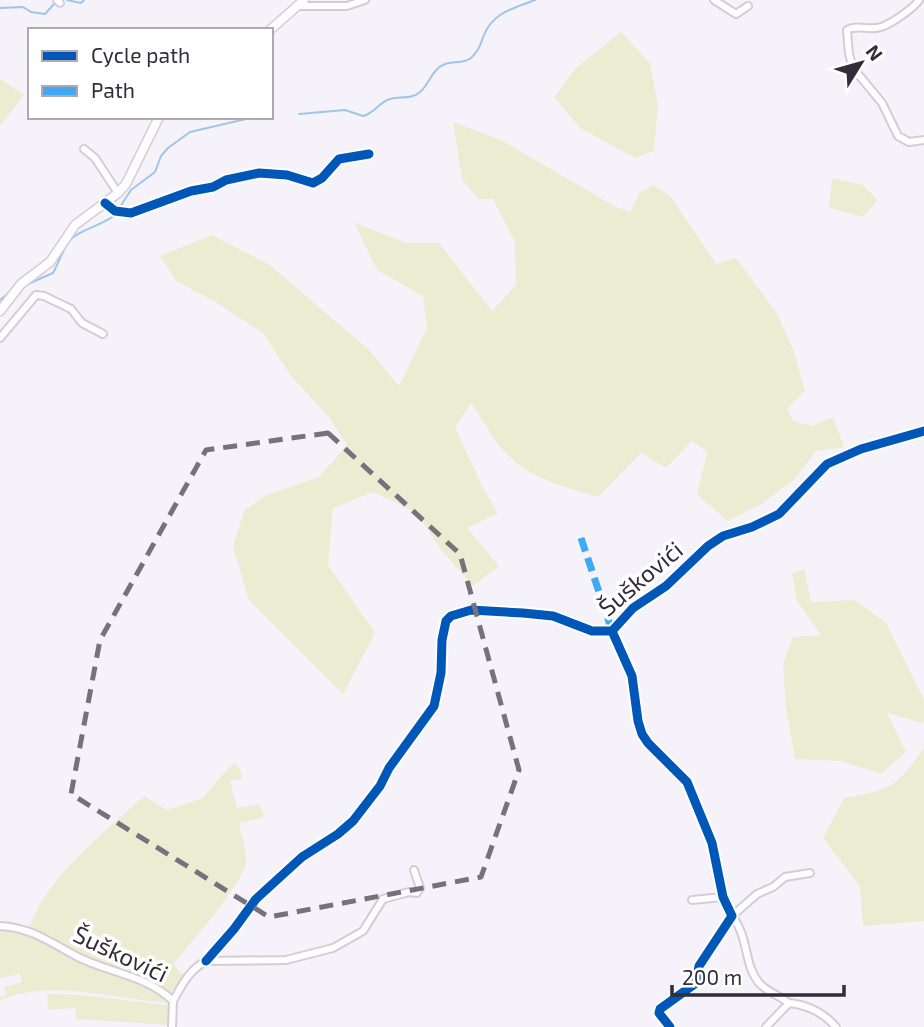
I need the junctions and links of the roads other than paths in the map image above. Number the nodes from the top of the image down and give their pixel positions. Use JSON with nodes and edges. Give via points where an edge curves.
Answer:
{"nodes":[{"id":1,"x":365,"y":0,"type":"edge"},
{"id":2,"x":714,"y":0,"type":"edge"},
{"id":3,"x":919,"y":0,"type":"edge"},
{"id":4,"x":302,"y":3,"type":"edge"},
{"id":5,"x":748,"y":6,"type":"dead end"},
{"id":6,"x":272,"y":28,"type":"edge"},
{"id":7,"x":158,"y":119,"type":"edge"},
{"id":8,"x":924,"y":140,"type":"edge"},
{"id":9,"x":84,"y":149,"type":"dead end"},
{"id":10,"x":369,"y":154,"type":"dead end"},
{"id":11,"x":118,"y":193,"type":"junction"},
{"id":12,"x":105,"y":203,"type":"junction"},
{"id":13,"x":0,"y":311,"type":"edge"},
{"id":14,"x":103,"y":334,"type":"dead end"},
{"id":15,"x":0,"y":338,"type":"edge"},
{"id":16,"x":924,"y":431,"type":"edge"},
{"id":17,"x":612,"y":631,"type":"junction"},
{"id":18,"x":414,"y":870,"type":"dead end"},
{"id":19,"x":810,"y":873,"type":"dead end"},
{"id":20,"x":723,"y":897,"type":"junction"},
{"id":21,"x":692,"y":900,"type":"dead end"},
{"id":22,"x":732,"y":916,"type":"junction"},
{"id":23,"x":0,"y":926,"type":"edge"},
{"id":24,"x":206,"y":961,"type":"junction"},
{"id":25,"x":173,"y":1001,"type":"junction"},
{"id":26,"x":789,"y":1003,"type":"junction"},
{"id":27,"x":172,"y":1027,"type":"edge"},
{"id":28,"x":670,"y":1027,"type":"edge"},
{"id":29,"x":766,"y":1027,"type":"edge"},
{"id":30,"x":836,"y":1027,"type":"edge"}],
"edges":[{"from":1,"to":4,"type":"street","via":[[347,6]]},
{"from":2,"to":5,"type":"street","via":[[737,15]]},
{"from":3,"to":8,"type":"street","via":[[882,27],[849,29],[846,37],[852,65],[882,103],[898,136],[909,142]]},
{"from":4,"to":6,"type":"street"},
{"from":7,"to":11,"type":"street"},
{"from":9,"to":11,"type":"street"},
{"from":10,"to":12,"type":"street","via":[[340,159],[313,183],[259,173],[131,213]]},
{"from":11,"to":12,"type":"street"},
{"from":12,"to":13,"type":"street","via":[[75,225],[50,262],[19,287]]},
{"from":14,"to":15,"type":"street","via":[[82,323],[71,309],[36,295]]},
{"from":16,"to":17,"type":"street","name":"Šuškovići","via":[[827,464],[779,514],[708,546]]},
{"from":17,"to":20,"type":"street","via":[[632,676],[642,734],[687,782],[712,843]]},
{"from":17,"to":24,"type":"street","name":"Šuškovići","via":[[583,629],[543,615],[471,610],[451,616],[442,640],[434,706],[378,789],[346,827],[302,857],[256,898]]},
{"from":18,"to":24,"type":"street","name":"Šuškovići","via":[[420,888],[416,893],[383,899],[363,931],[333,948],[286,960]]},
{"from":19,"to":22,"type":"street","via":[[785,877]]},
{"from":20,"to":21,"type":"street"},
{"from":20,"to":22,"type":"street"},
{"from":22,"to":26,"type":"street","via":[[743,933],[754,975]]},
{"from":22,"to":28,"type":"street","via":[[699,966],[696,983],[660,1009]]},
{"from":23,"to":25,"type":"street","name":"Šuškovići","via":[[38,934],[88,961],[139,978]]},
{"from":24,"to":25,"type":"street","name":"Šuškovići","via":[[186,978]]},
{"from":25,"to":27,"type":"street"},
{"from":26,"to":29,"type":"street"},
{"from":26,"to":30,"type":"street","via":[[822,1013]]}]}
